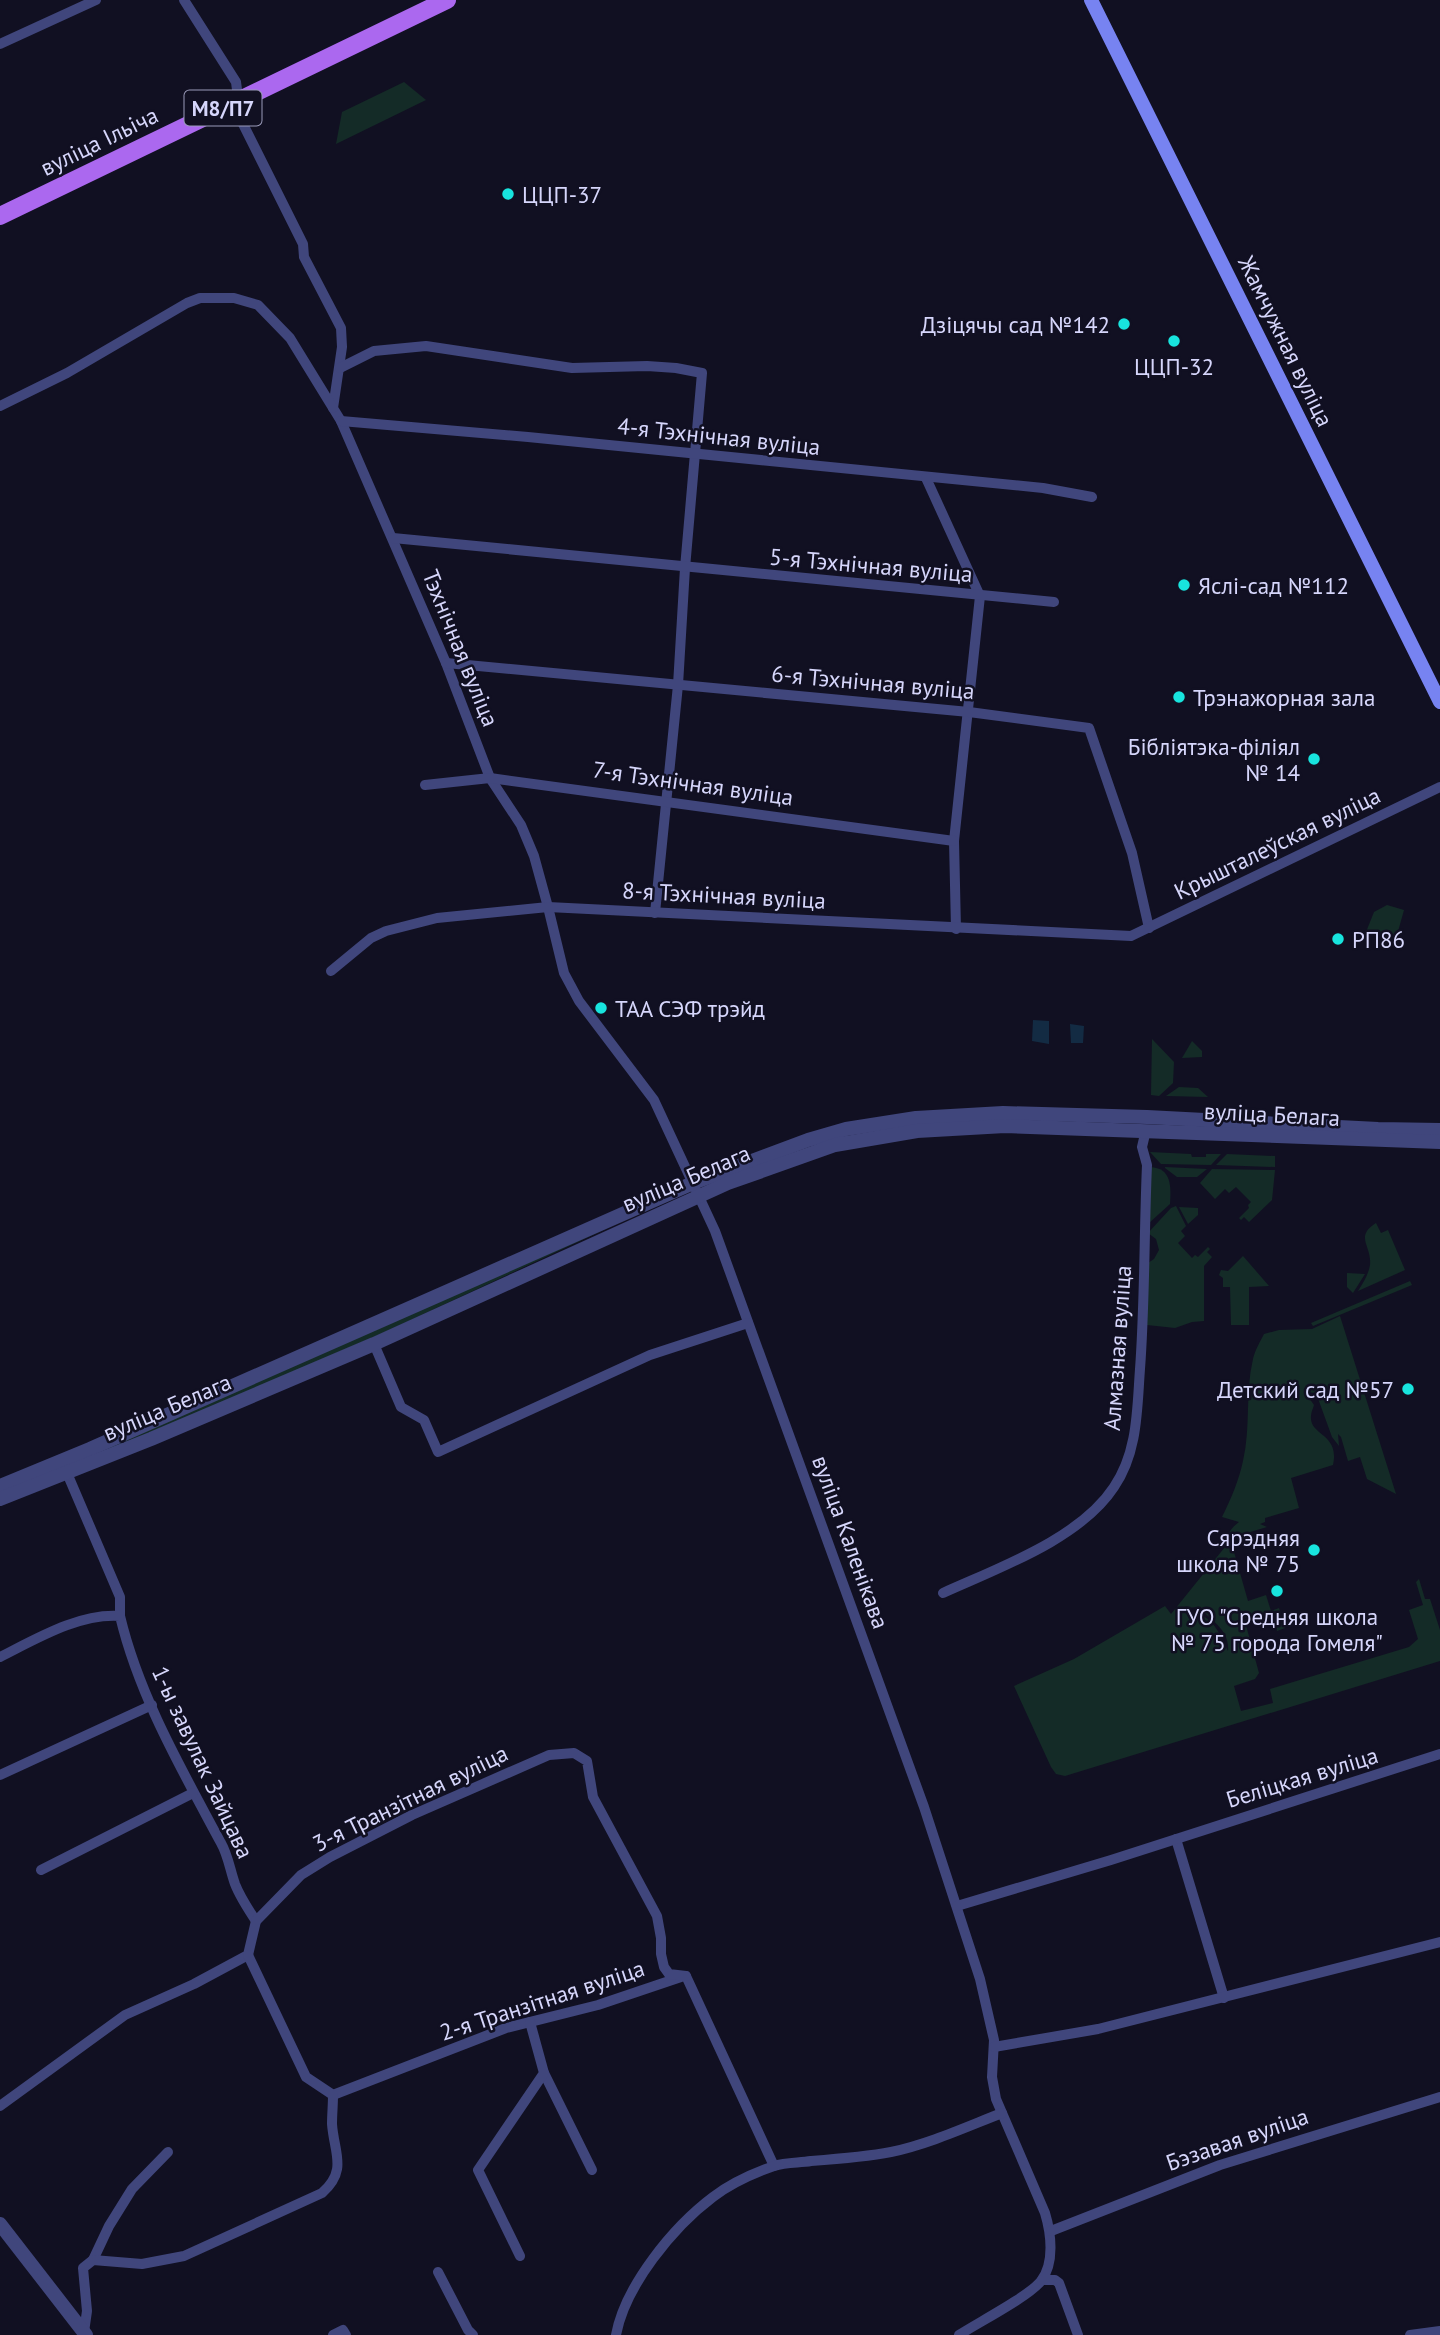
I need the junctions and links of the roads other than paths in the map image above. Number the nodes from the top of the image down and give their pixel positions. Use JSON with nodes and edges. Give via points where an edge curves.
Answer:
{"nodes":[{"id":1,"x":96,"y":0,"type":"edge"},
{"id":2,"x":184,"y":0,"type":"edge"},
{"id":3,"x":447,"y":0,"type":"edge"},
{"id":4,"x":1091,"y":0,"type":"edge"},
{"id":5,"x":0,"y":44,"type":"edge"},
{"id":6,"x":237,"y":101,"type":"junction"},
{"id":7,"x":0,"y":216,"type":"edge"},
{"id":8,"x":340,"y":368,"type":"junction"},
{"id":9,"x":0,"y":406,"type":"edge"},
{"id":10,"x":333,"y":408,"type":"junction"},
{"id":11,"x":341,"y":421,"type":"junction"},
{"id":12,"x":696,"y":455,"type":"junction"},
{"id":13,"x":926,"y":478,"type":"junction"},
{"id":14,"x":1092,"y":497,"type":"dead end"},
{"id":15,"x":393,"y":538,"type":"junction"},
{"id":16,"x":685,"y":568,"type":"junction"},
{"id":17,"x":980,"y":596,"type":"junction"},
{"id":18,"x":1054,"y":603,"type":"dead end"},
{"id":19,"x":446,"y":663,"type":"junction"},
{"id":20,"x":678,"y":685,"type":"junction"},
{"id":21,"x":1440,"y":702,"type":"edge"},
{"id":22,"x":969,"y":712,"type":"junction"},
{"id":23,"x":491,"y":778,"type":"junction"},
{"id":24,"x":425,"y":785,"type":"dead end"},
{"id":25,"x":1440,"y":787,"type":"edge"},
{"id":26,"x":668,"y":801,"type":"junction"},
{"id":27,"x":954,"y":841,"type":"junction"},
{"id":28,"x":548,"y":907,"type":"junction"},
{"id":29,"x":655,"y":912,"type":"junction"},
{"id":30,"x":1149,"y":928,"type":"junction"},
{"id":31,"x":956,"y":929,"type":"junction"},
{"id":32,"x":1131,"y":936,"type":"joint"},
{"id":33,"x":331,"y":971,"type":"dead end"},
{"id":34,"x":1146,"y":1130,"type":"junction"},
{"id":35,"x":1440,"y":1130,"type":"edge"},
{"id":36,"x":1440,"y":1142,"type":"edge"},
{"id":37,"x":696,"y":1189,"type":"junction"},
{"id":38,"x":748,"y":1323,"type":"junction"},
{"id":39,"x":373,"y":1344,"type":"junction"},
{"id":40,"x":65,"y":1467,"type":"junction"},
{"id":41,"x":0,"y":1486,"type":"edge"},
{"id":42,"x":0,"y":1499,"type":"edge"},
{"id":43,"x":943,"y":1593,"type":"dead end"},
{"id":44,"x":120,"y":1616,"type":"junction"},
{"id":45,"x":0,"y":1657,"type":"edge"},
{"id":46,"x":152,"y":1705,"type":"junction"},
{"id":47,"x":1440,"y":1755,"type":"edge"},
{"id":48,"x":0,"y":1775,"type":"edge"},
{"id":49,"x":193,"y":1793,"type":"junction"},
{"id":50,"x":1176,"y":1839,"type":"junction"},
{"id":51,"x":41,"y":1870,"type":"dead end"},
{"id":52,"x":957,"y":1906,"type":"junction"},
{"id":53,"x":256,"y":1922,"type":"junction"},
{"id":54,"x":1440,"y":1942,"type":"edge"},
{"id":55,"x":248,"y":1955,"type":"junction"},
{"id":56,"x":686,"y":1976,"type":"junction"},
{"id":57,"x":1224,"y":1998,"type":"junction"},
{"id":58,"x":530,"y":2022,"type":"junction"},
{"id":59,"x":994,"y":2048,"type":"junction"},
{"id":60,"x":544,"y":2073,"type":"junction"},
{"id":61,"x":333,"y":2095,"type":"junction"},
{"id":62,"x":1440,"y":2097,"type":"edge"},
{"id":63,"x":0,"y":2106,"type":"edge"},
{"id":64,"x":1002,"y":2113,"type":"junction"},
{"id":65,"x":168,"y":2152,"type":"dead end"},
{"id":66,"x":774,"y":2166,"type":"junction"},
{"id":67,"x":592,"y":2170,"type":"dead end"},
{"id":68,"x":0,"y":2224,"type":"edge"},
{"id":69,"x":1051,"y":2231,"type":"junction"},
{"id":70,"x":520,"y":2256,"type":"dead end"},
{"id":71,"x":93,"y":2260,"type":"junction"},
{"id":72,"x":438,"y":2272,"type":"dead end"},
{"id":73,"x":1042,"y":2280,"type":"junction"},
{"id":74,"x":1440,"y":2331,"type":"edge"},
{"id":75,"x":85,"y":2334,"type":"edge"},
{"id":76,"x":333,"y":2335,"type":"edge"},
{"id":77,"x":346,"y":2335,"type":"edge"},
{"id":78,"x":473,"y":2335,"type":"edge"},
{"id":79,"x":617,"y":2335,"type":"edge"},
{"id":80,"x":959,"y":2335,"type":"edge"},
{"id":81,"x":1078,"y":2335,"type":"edge"},
{"id":82,"x":1410,"y":2335,"type":"edge"}],
"edges":[{"from":1,"to":5,"type":"street"},
{"from":2,"to":6,"type":"street","via":[[236,82]]},
{"from":3,"to":6,"type":"main road","name":"вуліца Ільіча","number":"М8/П7"},
{"from":4,"to":21,"type":"main road","name":"Жамчужная вуліца"},
{"from":6,"to":7,"type":"main road","name":"вуліца Ільіча","number":"М8/П7"},
{"from":6,"to":8,"type":"street","via":[[241,120],[341,328]]},
{"from":8,"to":10,"type":"street"},
{"from":8,"to":12,"type":"street","via":[[374,351],[426,346],[572,368],[647,366],[702,373]]},
{"from":9,"to":10,"type":"street","name":"Тэхнічная вуліца","via":[[187,303],[200,298],[234,298],[258,305],[290,338]]},
{"from":10,"to":11,"type":"street","name":"Тэхнічная вуліца"},
{"from":11,"to":12,"type":"street","name":"4-я Тэхнічная вуліца"},
{"from":11,"to":15,"type":"street","name":"Тэхнічная вуліца"},
{"from":12,"to":13,"type":"street","name":"4-я Тэхнічная вуліца"},
{"from":12,"to":16,"type":"street"},
{"from":13,"to":14,"type":"street","name":"4-я Тэхнічная вуліца"},
{"from":13,"to":17,"type":"street"},
{"from":15,"to":16,"type":"street","name":"5-я Тэхнічная вуліца"},
{"from":15,"to":19,"type":"street","name":"Тэхнічная вуліца"},
{"from":16,"to":17,"type":"street","name":"5-я Тэхнічная вуліца"},
{"from":16,"to":20,"type":"street"},
{"from":17,"to":18,"type":"street","name":"5-я Тэхнічная вуліца"},
{"from":17,"to":22,"type":"street"},
{"from":19,"to":20,"type":"street","name":"6-я Тэхнічная вуліца"},
{"from":19,"to":23,"type":"street","name":"Тэхнічная вуліца"},
{"from":20,"to":22,"type":"street","name":"6-я Тэхнічная вуліца"},
{"from":20,"to":26,"type":"street"},
{"from":22,"to":27,"type":"street"},
{"from":22,"to":30,"type":"street","name":"6-я Тэхнічная вуліца","via":[[1088,729],[1132,853]]},
{"from":23,"to":24,"type":"street","name":"7-я Тэхнічная вуліца"},
{"from":23,"to":26,"type":"street","name":"7-я Тэхнічная вуліца"},
{"from":23,"to":28,"type":"street","name":"Тэхнічная вуліца","via":[[534,856]]},
{"from":25,"to":30,"type":"street","name":"Крышталеўская вуліца"},
{"from":26,"to":27,"type":"street","name":"7-я Тэхнічная вуліца"},
{"from":26,"to":29,"type":"street"},
{"from":27,"to":31,"type":"street"},
{"from":28,"to":29,"type":"street","name":"8-я Тэхнічная вуліца"},
{"from":28,"to":33,"type":"street","name":"8-я Тэхнічная вуліца","via":[[437,918],[386,931]]},
{"from":28,"to":37,"type":"street","name":"Тэхнічная вуліца","via":[[564,974],[654,1100]]},
{"from":29,"to":31,"type":"street","name":"8-я Тэхнічная вуліца"},
{"from":30,"to":32,"type":"street","name":"Крышталеўская вуліца"},
{"from":31,"to":32,"type":"street","name":"8-я Тэхнічная вуліца"},
{"from":34,"to":36,"type":"street","name":"вуліца Белага"},
{"from":34,"to":37,"type":"street","name":"вуліца Белага","via":[[1005,1126],[917,1131],[835,1145]]},
{"from":34,"to":43,"type":"street","name":"Алмазная вуліца","via":[[1142,1146],[1147,1165],[1143,1330],[1130,1455],[1114,1488],[1084,1519],[1044,1547]]},
{"from":35,"to":37,"type":"street","name":"вуліца Белага","via":[[1003,1113],[916,1118],[808,1140]]},
{"from":37,"to":38,"type":"street","name":"вуліца Каленікава"},
{"from":37,"to":39,"type":"street","name":"вуліца Белага"},
{"from":37,"to":40,"type":"street","name":"вуліца Белага"},
{"from":38,"to":39,"type":"street","via":[[650,1355],[438,1452],[424,1420],[405,1411],[396,1399]]},
{"from":38,"to":52,"type":"street","name":"вуліца Каленікава"},
{"from":39,"to":40,"type":"street","name":"вуліца Белага"},
{"from":40,"to":41,"type":"street","name":"вуліца Белага"},
{"from":40,"to":42,"type":"street","name":"вуліца Белага"},
{"from":40,"to":44,"type":"street","name":"1-ы завулак Зайцава","via":[[120,1597]]},
{"from":44,"to":45,"type":"street","via":[[80,1621]]},
{"from":44,"to":46,"type":"street","name":"1-ы завулак Зайцава","via":[[128,1649]]},
{"from":46,"to":48,"type":"street"},
{"from":46,"to":49,"type":"street","name":"1-ы завулак Зайцава"},
{"from":47,"to":50,"type":"street","name":"Беліцкая вуліца"},
{"from":49,"to":51,"type":"street"},
{"from":49,"to":53,"type":"street","name":"1-ы завулак Зайцава","via":[[223,1846],[235,1884]]},
{"from":50,"to":52,"type":"street","name":"Беліцкая вуліца"},
{"from":50,"to":57,"type":"street"},
{"from":52,"to":59,"type":"street","name":"вуліца Каленікава","via":[[980,1979]]},
{"from":53,"to":55,"type":"street"},
{"from":53,"to":56,"type":"street","name":"3-я Транзітная вуліца","via":[[301,1875],[330,1857],[549,1755],[574,1753],[587,1761],[593,1797],[657,1916],[664,1967],[669,1974]]},
{"from":54,"to":57,"type":"street"},
{"from":55,"to":61,"type":"street","via":[[306,2077]]},
{"from":55,"to":63,"type":"street","via":[[125,2015]]},
{"from":56,"to":58,"type":"street","name":"2-я Транзітная вуліца"},
{"from":56,"to":66,"type":"street"},
{"from":57,"to":59,"type":"street","via":[[1098,2029]]},
{"from":58,"to":60,"type":"street"},
{"from":58,"to":61,"type":"street","name":"2-я Транзітная вуліца"},
{"from":59,"to":64,"type":"street","name":"вуліца Каленікава","via":[[993,2089]]},
{"from":60,"to":67,"type":"street"},
{"from":60,"to":70,"type":"street","via":[[478,2170]]},
{"from":61,"to":71,"type":"street","via":[[332,2125],[339,2166],[332,2184],[322,2193],[184,2256],[142,2264]]},
{"from":62,"to":69,"type":"street","name":"Бэзавая вуліца","via":[[1220,2165]]},
{"from":64,"to":66,"type":"street","via":[[893,2151]]},
{"from":64,"to":69,"type":"street","name":"вуліца Каленікава"},
{"from":65,"to":71,"type":"street","via":[[132,2189]]},
{"from":66,"to":79,"type":"street","via":[[731,2185],[689,2218],[641,2278],[622,2312]]},
{"from":68,"to":75,"type":"street"},
{"from":69,"to":73,"type":"street"},
{"from":71,"to":75,"type":"street","via":[[83,2268]]},
{"from":72,"to":78,"type":"street"},
{"from":73,"to":80,"type":"street"},
{"from":73,"to":81,"type":"street","via":[[1059,2283]]},
{"from":74,"to":82,"type":"street"},
{"from":76,"to":77,"type":"street","via":[[343,2330]]}]}
